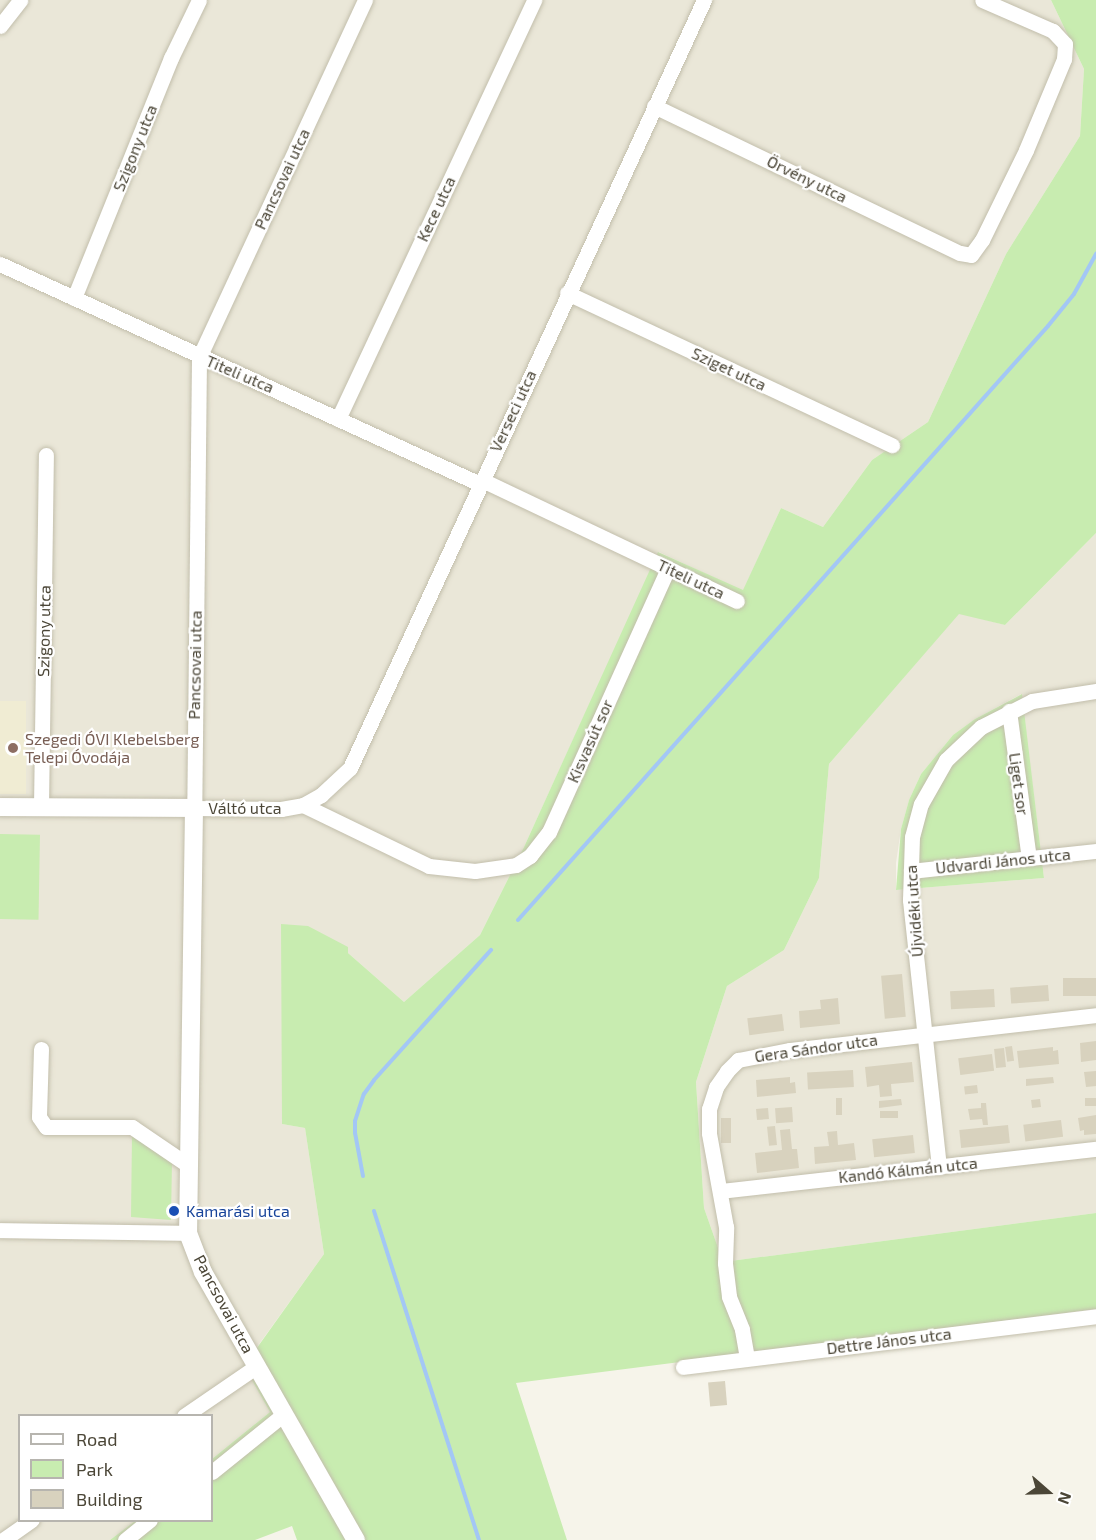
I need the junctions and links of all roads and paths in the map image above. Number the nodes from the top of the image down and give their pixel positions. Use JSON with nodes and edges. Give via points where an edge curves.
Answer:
{"nodes":[{"id":1,"x":20,"y":0,"type":"edge"},
{"id":2,"x":199,"y":0,"type":"edge"},
{"id":3,"x":365,"y":0,"type":"edge"},
{"id":4,"x":534,"y":0,"type":"edge"},
{"id":5,"x":704,"y":0,"type":"edge"},
{"id":6,"x":982,"y":0,"type":"edge"},
{"id":7,"x":0,"y":26,"type":"edge"},
{"id":8,"x":654,"y":106,"type":"junction"},
{"id":9,"x":0,"y":264,"type":"edge"},
{"id":10,"x":567,"y":293,"type":"junction"},
{"id":11,"x":74,"y":298,"type":"junction"},
{"id":12,"x":199,"y":357,"type":"junction"},
{"id":13,"x":338,"y":419,"type":"junction"},
{"id":14,"x":892,"y":444,"type":"dead end"},
{"id":15,"x":46,"y":455,"type":"dead end"},
{"id":16,"x":481,"y":482,"type":"junction"},
{"id":17,"x":668,"y":569,"type":"junction"},
{"id":18,"x":737,"y":601,"type":"dead end"},
{"id":19,"x":1096,"y":691,"type":"edge"},
{"id":20,"x":1009,"y":711,"type":"junction"},
{"id":21,"x":303,"y":805,"type":"junction"},
{"id":22,"x":0,"y":807,"type":"edge"},
{"id":23,"x":41,"y":807,"type":"junction"},
{"id":24,"x":194,"y":808,"type":"junction"},
{"id":25,"x":1096,"y":850,"type":"edge"},
{"id":26,"x":1029,"y":858,"type":"junction"},
{"id":27,"x":475,"y":871,"type":"joint"},
{"id":28,"x":911,"y":871,"type":"junction"},
{"id":29,"x":1096,"y":1015,"type":"edge"},
{"id":30,"x":926,"y":1034,"type":"junction"},
{"id":31,"x":41,"y":1049,"type":"dead end"},
{"id":32,"x":1096,"y":1149,"type":"edge"},
{"id":33,"x":188,"y":1165,"type":"junction"},
{"id":34,"x":939,"y":1167,"type":"junction"},
{"id":35,"x":720,"y":1191,"type":"junction"},
{"id":36,"x":0,"y":1230,"type":"edge"},
{"id":37,"x":188,"y":1233,"type":"junction"},
{"id":38,"x":1096,"y":1316,"type":"edge"},
{"id":39,"x":747,"y":1358,"type":"junction"},
{"id":40,"x":257,"y":1365,"type":"junction"},
{"id":41,"x":683,"y":1367,"type":"dead end"},
{"id":42,"x":187,"y":1414,"type":"edge"},
{"id":43,"x":285,"y":1414,"type":"junction"},
{"id":44,"x":213,"y":1471,"type":"edge"},
{"id":45,"x":30,"y":1522,"type":"edge"},
{"id":46,"x":149,"y":1522,"type":"edge"},
{"id":47,"x":3,"y":1540,"type":"edge"},
{"id":48,"x":125,"y":1540,"type":"edge"},
{"id":49,"x":356,"y":1540,"type":"edge"}],
"edges":[{"from":1,"to":7,"type":"street"},
{"from":2,"to":11,"type":"street","name":"Szigony utca","via":[[171,58]]},
{"from":3,"to":12,"type":"street","name":"Pancsovai utca"},
{"from":4,"to":13,"type":"street","name":"Kece utca"},
{"from":5,"to":8,"type":"street","name":"Verseci utca"},
{"from":6,"to":8,"type":"street","name":"Örvény utca","via":[[1053,31],[1065,44],[1064,59],[1034,130],[982,240],[971,255]]},
{"from":8,"to":10,"type":"street","name":"Verseci utca"},
{"from":9,"to":11,"type":"street","name":"Titeli utca"},
{"from":10,"to":14,"type":"street","name":"Sziget utca"},
{"from":10,"to":16,"type":"street","name":"Verseci utca"},
{"from":11,"to":12,"type":"street","name":"Titeli utca"},
{"from":12,"to":13,"type":"street","name":"Titeli utca"},
{"from":12,"to":24,"type":"street","name":"Pancsovai utca"},
{"from":13,"to":16,"type":"street","name":"Titeli utca"},
{"from":15,"to":23,"type":"street","name":"Szigony utca"},
{"from":16,"to":17,"type":"street","name":"Titeli utca"},
{"from":16,"to":21,"type":"street","name":"Verseci utca","via":[[350,768],[321,795]]},
{"from":17,"to":18,"type":"street","name":"Titeli utca"},
{"from":17,"to":27,"type":"street","name":"Kisvasút sor","via":[[549,832],[530,856],[516,865]]},
{"from":19,"to":20,"type":"street","name":"Újvidéki utca","via":[[1042,698]]},
{"from":20,"to":26,"type":"street","name":"Liget sor"},
{"from":20,"to":28,"type":"street","name":"Újvidéki utca","via":[[968,736],[936,774],[916,820]]},
{"from":21,"to":24,"type":"street","name":"Váltó utca","via":[[281,809]]},
{"from":21,"to":27,"type":"street","name":"Váltó utca","via":[[429,866]]},
{"from":22,"to":23,"type":"street","name":"Váltó utca"},
{"from":23,"to":24,"type":"street","name":"Váltó utca"},
{"from":24,"to":33,"type":"street","name":"Pancsovai utca"},
{"from":25,"to":26,"type":"street","name":"Udvardi János utca"},
{"from":26,"to":28,"type":"street","name":"Udvardi János utca"},
{"from":28,"to":30,"type":"street","name":"Újvidéki utca","via":[[910,900]]},
{"from":29,"to":30,"type":"street","name":"Gera Sándor utca"},
{"from":30,"to":34,"type":"street","name":"Újvidéki utca"},
{"from":30,"to":35,"type":"street","name":"Gera Sándor utca","via":[[738,1060],[716,1087],[709,1109],[709,1132]]},
{"from":31,"to":33,"type":"street","via":[[39,1117],[46,1127],[132,1127]]},
{"from":32,"to":34,"type":"street","name":"Kandó Kálmán utca"},
{"from":33,"to":37,"type":"street","name":"Pancsovai utca"},
{"from":34,"to":35,"type":"street","name":"Kandó Kálmán utca"},
{"from":35,"to":39,"type":"street","name":"Gera Sándor utca","via":[[729,1296],[742,1329]]},
{"from":36,"to":37,"type":"street"},
{"from":37,"to":40,"type":"street","name":"Pancsovai utca","via":[[203,1272]]},
{"from":38,"to":39,"type":"street","name":"Dettre János utca"},
{"from":39,"to":41,"type":"street","name":"Dettre János utca"},
{"from":40,"to":42,"type":"street"},
{"from":40,"to":43,"type":"street","name":"Pancsovai utca"},
{"from":43,"to":44,"type":"street"},
{"from":43,"to":49,"type":"street","name":"Pancsovai utca"},
{"from":45,"to":47,"type":"street"},
{"from":46,"to":48,"type":"street"}]}
